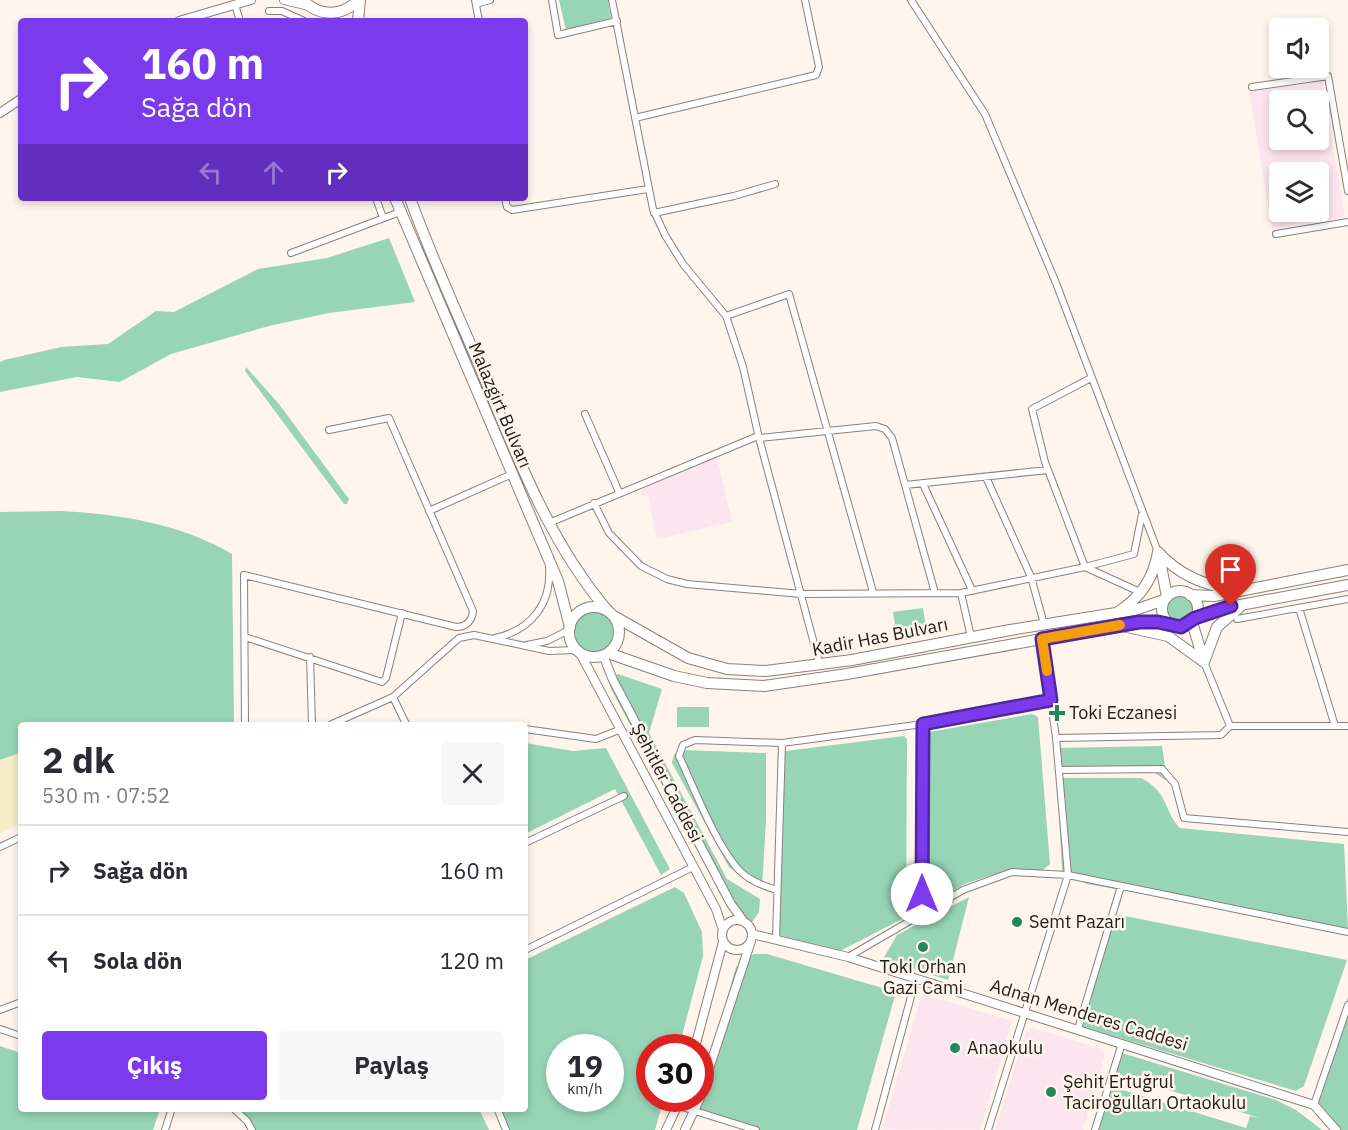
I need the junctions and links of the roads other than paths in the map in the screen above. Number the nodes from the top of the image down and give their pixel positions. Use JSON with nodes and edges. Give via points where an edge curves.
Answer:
{"nodes":[{"id":1,"x":252,"y":0,"type":"edge"},
{"id":2,"x":284,"y":0,"type":"edge"},
{"id":3,"x":359,"y":0,"type":"edge"},
{"id":4,"x":490,"y":0,"type":"edge"},
{"id":5,"x":552,"y":0,"type":"edge"},
{"id":6,"x":612,"y":0,"type":"edge"},
{"id":7,"x":805,"y":0,"type":"edge"},
{"id":8,"x":911,"y":0,"type":"edge"},
{"id":9,"x":476,"y":2,"type":"edge"},
{"id":10,"x":306,"y":3,"type":"edge"},
{"id":11,"x":235,"y":5,"type":"junction"},
{"id":12,"x":269,"y":11,"type":"dead end"},
{"id":13,"x":321,"y":12,"type":"junction"},
{"id":14,"x":190,"y":18,"type":"edge"},
{"id":15,"x":239,"y":18,"type":"edge"},
{"id":16,"x":297,"y":18,"type":"edge"},
{"id":17,"x":326,"y":18,"type":"edge"},
{"id":18,"x":358,"y":18,"type":"edge"},
{"id":19,"x":478,"y":18,"type":"edge"},
{"id":20,"x":616,"y":21,"type":"junction"},
{"id":21,"x":1252,"y":87,"type":"dead end"},
{"id":22,"x":18,"y":101,"type":"edge"},
{"id":23,"x":0,"y":113,"type":"edge"},
{"id":24,"x":634,"y":118,"type":"junction"},
{"id":25,"x":775,"y":184,"type":"dead end"},
{"id":26,"x":648,"y":189,"type":"junction"},
{"id":27,"x":1348,"y":191,"type":"edge"},
{"id":28,"x":377,"y":201,"type":"edge"},
{"id":29,"x":396,"y":201,"type":"edge"},
{"id":30,"x":411,"y":201,"type":"edge"},
{"id":31,"x":506,"y":201,"type":"edge"},
{"id":32,"x":400,"y":212,"type":"junction"},
{"id":33,"x":654,"y":213,"type":"junction"},
{"id":34,"x":383,"y":218,"type":"junction"},
{"id":35,"x":1348,"y":222,"type":"edge"},
{"id":36,"x":1276,"y":234,"type":"dead end"},
{"id":37,"x":291,"y":253,"type":"dead end"},
{"id":38,"x":726,"y":315,"type":"junction"},
{"id":39,"x":1091,"y":378,"type":"junction"},
{"id":40,"x":585,"y":414,"type":"dead end"},
{"id":41,"x":329,"y":430,"type":"dead end"},
{"id":42,"x":829,"y":430,"type":"junction"},
{"id":43,"x":759,"y":437,"type":"junction"},
{"id":44,"x":1048,"y":470,"type":"junction"},
{"id":45,"x":512,"y":474,"type":"junction"},
{"id":46,"x":986,"y":477,"type":"junction"},
{"id":47,"x":923,"y":484,"type":"junction"},
{"id":48,"x":905,"y":486,"type":"junction"},
{"id":49,"x":619,"y":492,"type":"junction"},
{"id":50,"x":594,"y":503,"type":"junction"},
{"id":51,"x":429,"y":510,"type":"junction"},
{"id":52,"x":1142,"y":514,"type":"junction"},
{"id":53,"x":549,"y":523,"type":"junction"},
{"id":54,"x":1158,"y":552,"type":"junction"},
{"id":55,"x":547,"y":556,"type":"junction"},
{"id":56,"x":1170,"y":564,"type":"junction"},
{"id":57,"x":1085,"y":567,"type":"junction"},
{"id":58,"x":1348,"y":570,"type":"edge"},
{"id":59,"x":1031,"y":577,"type":"junction"},
{"id":60,"x":1348,"y":585,"type":"edge"},
{"id":61,"x":1253,"y":588,"type":"junction"},
{"id":62,"x":972,"y":590,"type":"junction"},
{"id":63,"x":873,"y":592,"type":"junction"},
{"id":64,"x":962,"y":592,"type":"junction"},
{"id":65,"x":1140,"y":592,"type":"junction"},
{"id":66,"x":935,"y":593,"type":"junction"},
{"id":67,"x":801,"y":594,"type":"junction"},
{"id":68,"x":1189,"y":594,"type":"junction"},
{"id":69,"x":1302,"y":594,"type":"junction"},
{"id":70,"x":1166,"y":598,"type":"junction"},
{"id":71,"x":1348,"y":598,"type":"edge"},
{"id":72,"x":1247,"y":604,"type":"junction"},
{"id":73,"x":1306,"y":606,"type":"junction"},
{"id":74,"x":1299,"y":608,"type":"junction"},
{"id":75,"x":402,"y":613,"type":"junction"},
{"id":76,"x":610,"y":613,"type":"junction"},
{"id":77,"x":1115,"y":613,"type":"junction"},
{"id":78,"x":1237,"y":619,"type":"dead end"},
{"id":79,"x":1194,"y":620,"type":"junction"},
{"id":80,"x":1044,"y":624,"type":"junction"},
{"id":81,"x":465,"y":625,"type":"junction"},
{"id":82,"x":1172,"y":625,"type":"junction"},
{"id":83,"x":1115,"y":626,"type":"junction"},
{"id":84,"x":569,"y":628,"type":"junction"},
{"id":85,"x":468,"y":636,"type":"junction"},
{"id":86,"x":245,"y":637,"type":"junction"},
{"id":87,"x":971,"y":637,"type":"junction"},
{"id":88,"x":493,"y":639,"type":"junction"},
{"id":89,"x":1042,"y":639,"type":"junction"},
{"id":90,"x":523,"y":645,"type":"junction"},
{"id":91,"x":578,"y":651,"type":"junction"},
{"id":92,"x":605,"y":654,"type":"junction"},
{"id":93,"x":310,"y":657,"type":"junction"},
{"id":94,"x":1204,"y":662,"type":"junction"},
{"id":95,"x":820,"y":666,"type":"junction"},
{"id":96,"x":393,"y":697,"type":"junction"},
{"id":97,"x":1051,"y":700,"type":"junction"},
{"id":98,"x":245,"y":722,"type":"edge"},
{"id":99,"x":312,"y":722,"type":"edge"},
{"id":100,"x":337,"y":722,"type":"edge"},
{"id":101,"x":405,"y":722,"type":"edge"},
{"id":102,"x":923,"y":724,"type":"junction"},
{"id":103,"x":1230,"y":726,"type":"junction"},
{"id":104,"x":1335,"y":726,"type":"junction"},
{"id":105,"x":1348,"y":726,"type":"edge"},
{"id":106,"x":528,"y":729,"type":"edge"},
{"id":107,"x":619,"y":730,"type":"junction"},
{"id":108,"x":1056,"y":738,"type":"junction"},
{"id":109,"x":782,"y":743,"type":"junction"},
{"id":110,"x":1059,"y":770,"type":"junction"},
{"id":111,"x":624,"y":796,"type":"dead end"},
{"id":112,"x":1348,"y":832,"type":"edge"},
{"id":113,"x":18,"y":838,"type":"edge"},
{"id":114,"x":528,"y":842,"type":"edge"},
{"id":115,"x":0,"y":847,"type":"edge"},
{"id":116,"x":693,"y":867,"type":"junction"},
{"id":117,"x":1068,"y":875,"type":"junction"},
{"id":118,"x":1121,"y":886,"type":"junction"},
{"id":119,"x":777,"y":890,"type":"junction"},
{"id":120,"x":922,"y":916,"type":"junction"},
{"id":121,"x":744,"y":922,"type":"junction"},
{"id":122,"x":723,"y":930,"type":"junction"},
{"id":123,"x":1348,"y":932,"type":"edge"},
{"id":124,"x":751,"y":937,"type":"junction"},
{"id":125,"x":776,"y":939,"type":"junction"},
{"id":126,"x":723,"y":942,"type":"junction"},
{"id":127,"x":528,"y":949,"type":"edge"},
{"id":128,"x":848,"y":957,"type":"junction"},
{"id":129,"x":916,"y":978,"type":"junction"},
{"id":130,"x":18,"y":1003,"type":"edge"},
{"id":131,"x":1348,"y":1005,"type":"edge"},
{"id":132,"x":0,"y":1010,"type":"edge"},
{"id":133,"x":1026,"y":1012,"type":"junction"},
{"id":134,"x":0,"y":1029,"type":"edge"},
{"id":135,"x":1078,"y":1029,"type":"junction"},
{"id":136,"x":698,"y":1034,"type":"edge"},
{"id":137,"x":18,"y":1035,"type":"edge"},
{"id":138,"x":1122,"y":1043,"type":"junction"},
{"id":139,"x":714,"y":1053,"type":"edge"},
{"id":140,"x":1314,"y":1105,"type":"junction"},
{"id":141,"x":171,"y":1112,"type":"edge"},
{"id":142,"x":237,"y":1112,"type":"edge"},
{"id":143,"x":499,"y":1112,"type":"edge"},
{"id":144,"x":675,"y":1112,"type":"edge"},
{"id":145,"x":695,"y":1112,"type":"edge"},
{"id":146,"x":699,"y":1112,"type":"edge"},
{"id":147,"x":165,"y":1130,"type":"edge"},
{"id":148,"x":252,"y":1130,"type":"edge"},
{"id":149,"x":506,"y":1130,"type":"edge"},
{"id":150,"x":666,"y":1130,"type":"edge"},
{"id":151,"x":685,"y":1130,"type":"edge"},
{"id":152,"x":756,"y":1130,"type":"edge"},
{"id":153,"x":874,"y":1130,"type":"edge"},
{"id":154,"x":988,"y":1130,"type":"edge"},
{"id":155,"x":1095,"y":1130,"type":"edge"},
{"id":156,"x":1336,"y":1130,"type":"edge"}],
"edges":[{"from":1,"to":11,"type":"street"},
{"from":2,"to":10,"type":"street"},
{"from":3,"to":13,"type":"highway","via":[[340,12]]},
{"from":3,"to":18,"type":"highway"},
{"from":4,"to":9,"type":"street"},
{"from":5,"to":20,"type":"street","via":[[558,35]]},
{"from":6,"to":20,"type":"street"},
{"from":7,"to":24,"type":"street","via":[[819,67],[816,75]]},
{"from":8,"to":39,"type":"street","via":[[985,114]]},
{"from":9,"to":19,"type":"street"},
{"from":10,"to":13,"type":"highway"},
{"from":11,"to":14,"type":"street"},
{"from":11,"to":15,"type":"street"},
{"from":12,"to":16,"type":"street","via":[[282,11]]},
{"from":13,"to":17,"type":"highway"},
{"from":20,"to":24,"type":"street"},
{"from":21,"to":27,"type":"street","via":[[1328,76]]},
{"from":22,"to":23,"type":"street"},
{"from":24,"to":26,"type":"street"},
{"from":25,"to":33,"type":"street"},
{"from":26,"to":31,"type":"street","via":[[512,210]]},
{"from":26,"to":33,"type":"street"},
{"from":28,"to":34,"type":"street"},
{"from":29,"to":32,"type":"highway","name":"Malazgirt Bulvarı"},
{"from":30,"to":53,"type":"highway","name":"Malazgirt Bulvarı"},
{"from":32,"to":34,"type":"street"},
{"from":32,"to":45,"type":"highway","name":"Malazgirt Bulvarı"},
{"from":33,"to":38,"type":"street","via":[[683,264]]},
{"from":34,"to":37,"type":"street"},
{"from":35,"to":36,"type":"street"},
{"from":38,"to":42,"type":"street","via":[[789,294]]},
{"from":38,"to":43,"type":"street"},
{"from":39,"to":44,"type":"street","via":[[1032,409]]},
{"from":39,"to":52,"type":"street"},
{"from":40,"to":49,"type":"street"},
{"from":41,"to":51,"type":"street","via":[[388,418]]},
{"from":42,"to":43,"type":"street"},
{"from":42,"to":48,"type":"street","via":[[876,426],[885,429],[892,438]]},
{"from":42,"to":63,"type":"street"},
{"from":43,"to":49,"type":"street"},
{"from":43,"to":67,"type":"street"},
{"from":44,"to":46,"type":"street"},
{"from":44,"to":57,"type":"street"},
{"from":45,"to":51,"type":"street"},
{"from":45,"to":55,"type":"highway","name":"Malazgirt Bulvarı"},
{"from":46,"to":47,"type":"street"},
{"from":46,"to":59,"type":"street"},
{"from":47,"to":48,"type":"street"},
{"from":47,"to":62,"type":"street"},
{"from":48,"to":66,"type":"street"},
{"from":49,"to":50,"type":"street"},
{"from":50,"to":53,"type":"street"},
{"from":50,"to":67,"type":"street","via":[[603,525],[615,540],[641,566],[657,575],[687,584]]},
{"from":51,"to":81,"type":"street","via":[[473,611]]},
{"from":52,"to":54,"type":"street"},
{"from":52,"to":57,"type":"street","via":[[1134,554]]},
{"from":53,"to":76,"type":"highway","name":"Malazgirt Bulvarı","via":[[574,568]]},
{"from":54,"to":56,"type":"highway"},
{"from":54,"to":65,"type":"highway","via":[[1152,574]]},
{"from":54,"to":70,"type":"highway"},
{"from":55,"to":84,"type":"highway","name":"Malazgirt Bulvarı","via":[[558,581]]},
{"from":55,"to":88,"type":"street","via":[[548,589],[539,612],[520,629]]},
{"from":56,"to":61,"type":"highway","via":[[1205,583]]},
{"from":56,"to":68,"type":"highway"},
{"from":57,"to":59,"type":"street"},
{"from":57,"to":65,"type":"street"},
{"from":58,"to":61,"type":"highway"},
{"from":59,"to":62,"type":"street"},
{"from":59,"to":80,"type":"street"},
{"from":60,"to":69,"type":"highway"},
{"from":61,"to":68,"type":"highway","via":[[1214,596]]},
{"from":62,"to":64,"type":"street"},
{"from":63,"to":66,"type":"street"},
{"from":63,"to":67,"type":"street"},
{"from":64,"to":66,"type":"street"},
{"from":64,"to":87,"type":"street"},
{"from":65,"to":77,"type":"highway"},
{"from":67,"to":95,"type":"street"},
{"from":68,"to":70,"type":"highway","via":[[1174,592]]},
{"from":68,"to":79,"type":"highway","via":[[1197,606]]},
{"from":69,"to":72,"type":"highway"},
{"from":69,"to":73,"type":"street"},
{"from":70,"to":77,"type":"highway","name":"Kadir Has Bulvarı"},
{"from":70,"to":82,"type":"highway","via":[[1162,612]]},
{"from":71,"to":73,"type":"street"},
{"from":72,"to":79,"type":"highway","via":[[1220,609]]},
{"from":72,"to":94,"type":"highway","via":[[1220,624]]},
{"from":73,"to":74,"type":"street"},
{"from":74,"to":78,"type":"street"},
{"from":74,"to":104,"type":"street"},
{"from":75,"to":81,"type":"street","via":[[452,626]]},
{"from":75,"to":86,"type":"street","via":[[244,575]]},
{"from":75,"to":93,"type":"street","via":[[384,682]]},
{"from":76,"to":84,"type":"highway","via":[[599,608],[585,609]]},
{"from":76,"to":92,"type":"highway","via":[[619,632],[617,642]]},
{"from":76,"to":95,"type":"highway","name":"Kadir Has Bulvarı","via":[[688,658],[714,666],[766,671]]},
{"from":77,"to":80,"type":"highway","name":"Kadir Has Bulvarı"},
{"from":79,"to":82,"type":"highway"},
{"from":79,"to":94,"type":"highway"},
{"from":80,"to":87,"type":"highway","name":"Kadir Has Bulvarı"},
{"from":81,"to":85,"type":"street"},
{"from":82,"to":83,"type":"highway","name":"Kadir Has Bulvarı","via":[[1139,622]]},
{"from":82,"to":94,"type":"highway"},
{"from":83,"to":89,"type":"highway","name":"Kadir Has Bulvarı"},
{"from":83,"to":94,"type":"highway","via":[[1168,636]]},
{"from":84,"to":90,"type":"street","via":[[547,641]]},
{"from":84,"to":91,"type":"highway","via":[[570,640]]},
{"from":85,"to":88,"type":"street"},
{"from":85,"to":96,"type":"street","via":[[459,638]]},
{"from":86,"to":93,"type":"street"},
{"from":86,"to":98,"type":"street"},
{"from":87,"to":95,"type":"highway","name":"Kadir Has Bulvarı"},
{"from":88,"to":90,"type":"street"},
{"from":89,"to":92,"type":"highway","name":"Kadir Has Bulvarı","via":[[764,686],[707,683]]},
{"from":89,"to":97,"type":"street"},
{"from":90,"to":91,"type":"street"},
{"from":91,"to":92,"type":"highway","via":[[589,657]]},
{"from":91,"to":107,"type":"street","name":"Şehitler Caddesi"},
{"from":92,"to":121,"type":"street","name":"Şehitler Caddesi","via":[[624,700]]},
{"from":93,"to":99,"type":"street"},
{"from":94,"to":103,"type":"street"},
{"from":96,"to":100,"type":"street"},
{"from":96,"to":101,"type":"street"},
{"from":97,"to":102,"type":"street"},
{"from":97,"to":108,"type":"street"},
{"from":102,"to":109,"type":"street"},
{"from":102,"to":120,"type":"street"},
{"from":103,"to":104,"type":"street"},
{"from":103,"to":108,"type":"street","via":[[1221,735]]},
{"from":104,"to":105,"type":"street"},
{"from":106,"to":107,"type":"street","via":[[596,739]]},
{"from":107,"to":116,"type":"street","name":"Şehitler Caddesi"},
{"from":108,"to":110,"type":"street"},
{"from":109,"to":119,"type":"street"},
{"from":109,"to":119,"type":"street","via":[[695,740],[683,745],[679,756],[707,817],[738,869],[758,884]]},
{"from":110,"to":112,"type":"street","via":[[1162,769],[1175,784],[1184,818]]},
{"from":110,"to":117,"type":"street"},
{"from":111,"to":114,"type":"street"},
{"from":113,"to":115,"type":"street"},
{"from":116,"to":122,"type":"street","name":"Şehitler Caddesi"},
{"from":116,"to":127,"type":"street"},
{"from":117,"to":118,"type":"street"},
{"from":117,"to":120,"type":"street","via":[[1012,872],[963,890]]},
{"from":117,"to":133,"type":"street"},
{"from":118,"to":123,"type":"street"},
{"from":118,"to":135,"type":"street"},
{"from":119,"to":125,"type":"street"},
{"from":120,"to":128,"type":"street"},
{"from":121,"to":122,"type":"street","via":[[729,923]]},
{"from":121,"to":124,"type":"street"},
{"from":122,"to":126,"type":"street"},
{"from":124,"to":125,"type":"street","name":"Adnan Menderes Caddesi"},
{"from":124,"to":126,"type":"street","via":[[740,950],[730,949]]},
{"from":124,"to":139,"type":"street"},
{"from":125,"to":128,"type":"street","name":"Adnan Menderes Caddesi"},
{"from":126,"to":136,"type":"street"},
{"from":128,"to":129,"type":"street","name":"Adnan Menderes Caddesi"},
{"from":129,"to":133,"type":"street","name":"Adnan Menderes Caddesi"},
{"from":129,"to":153,"type":"street"},
{"from":130,"to":132,"type":"street"},
{"from":131,"to":140,"type":"street"},
{"from":133,"to":135,"type":"street","name":"Adnan Menderes Caddesi"},
{"from":133,"to":154,"type":"street"},
{"from":134,"to":137,"type":"street"},
{"from":135,"to":138,"type":"street","name":"Adnan Menderes Caddesi"},
{"from":138,"to":140,"type":"street","name":"Adnan Menderes Caddesi"},
{"from":138,"to":155,"type":"street"},
{"from":140,"to":156,"type":"street"},
{"from":141,"to":147,"type":"street"},
{"from":142,"to":148,"type":"street"},
{"from":143,"to":149,"type":"street"},
{"from":144,"to":150,"type":"street"},
{"from":145,"to":151,"type":"street"},
{"from":146,"to":152,"type":"street"}]}
